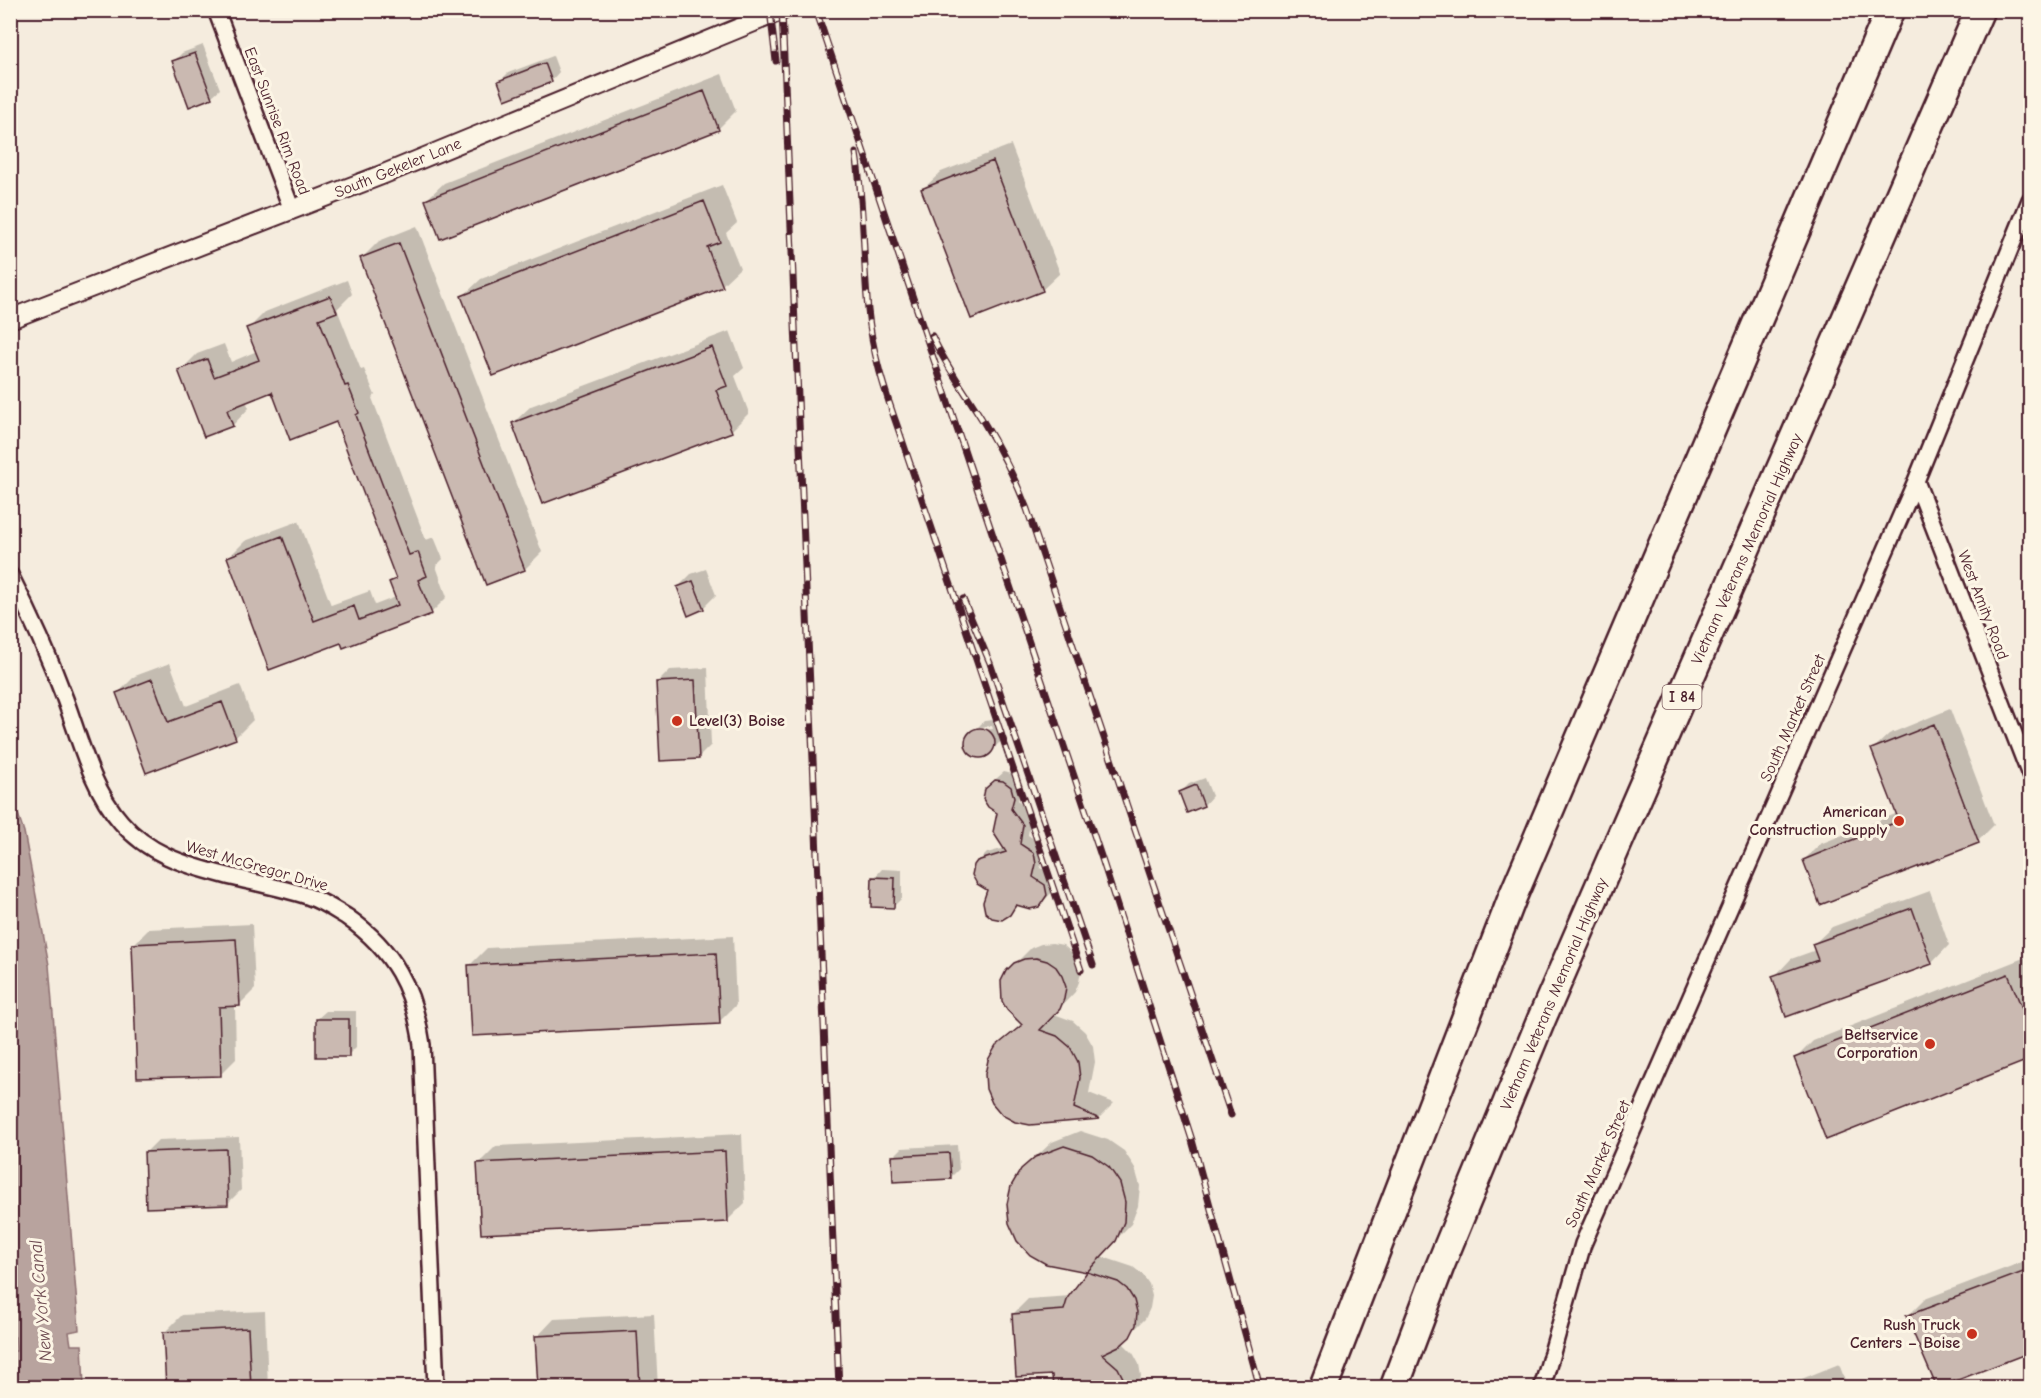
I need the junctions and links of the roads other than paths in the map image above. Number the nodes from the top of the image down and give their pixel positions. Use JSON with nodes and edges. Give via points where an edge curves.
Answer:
{"nodes":[{"id":1,"x":216,"y":10,"type":"edge"},
{"id":2,"x":783,"y":10,"type":"edge"},
{"id":3,"x":1890,"y":10,"type":"edge"},
{"id":4,"x":1980,"y":10,"type":"edge"},
{"id":5,"x":2031,"y":200,"type":"edge"},
{"id":6,"x":292,"y":210,"type":"junction"},
{"id":7,"x":10,"y":319,"type":"edge"},
{"id":8,"x":1916,"y":481,"type":"junction"},
{"id":9,"x":10,"y":575,"type":"edge"},
{"id":10,"x":2031,"y":775,"type":"edge"},
{"id":11,"x":436,"y":1388,"type":"edge"},
{"id":12,"x":1323,"y":1388,"type":"edge"},
{"id":13,"x":1394,"y":1388,"type":"edge"},
{"id":14,"x":1542,"y":1388,"type":"edge"}],
"edges":[{"from":1,"to":6,"type":"street","name":"East Sunrise Rim Road"},
{"from":2,"to":6,"type":"street","name":"South Gekeler Lane"},
{"from":3,"to":12,"type":"highway","via":[[1513,896]]},
{"from":4,"to":13,"type":"highway","name":"Vietnam Veterans Memorial Highway","number":"I 84","via":[[1542,1018]]},
{"from":5,"to":8,"type":"street","name":"South Market Street"},
{"from":6,"to":7,"type":"street","name":"South Gekeler Lane"},
{"from":8,"to":10,"type":"street","name":"West Amity Road"},
{"from":8,"to":14,"type":"street","name":"South Market Street","via":[[1583,1244]]},
{"from":9,"to":11,"type":"street","name":"West McGregor Drive","via":[[40,635],[106,803],[121,823],[163,856],[308,896],[330,906],[366,931],[385,950],[401,975],[414,1005],[422,1045]]}]}
